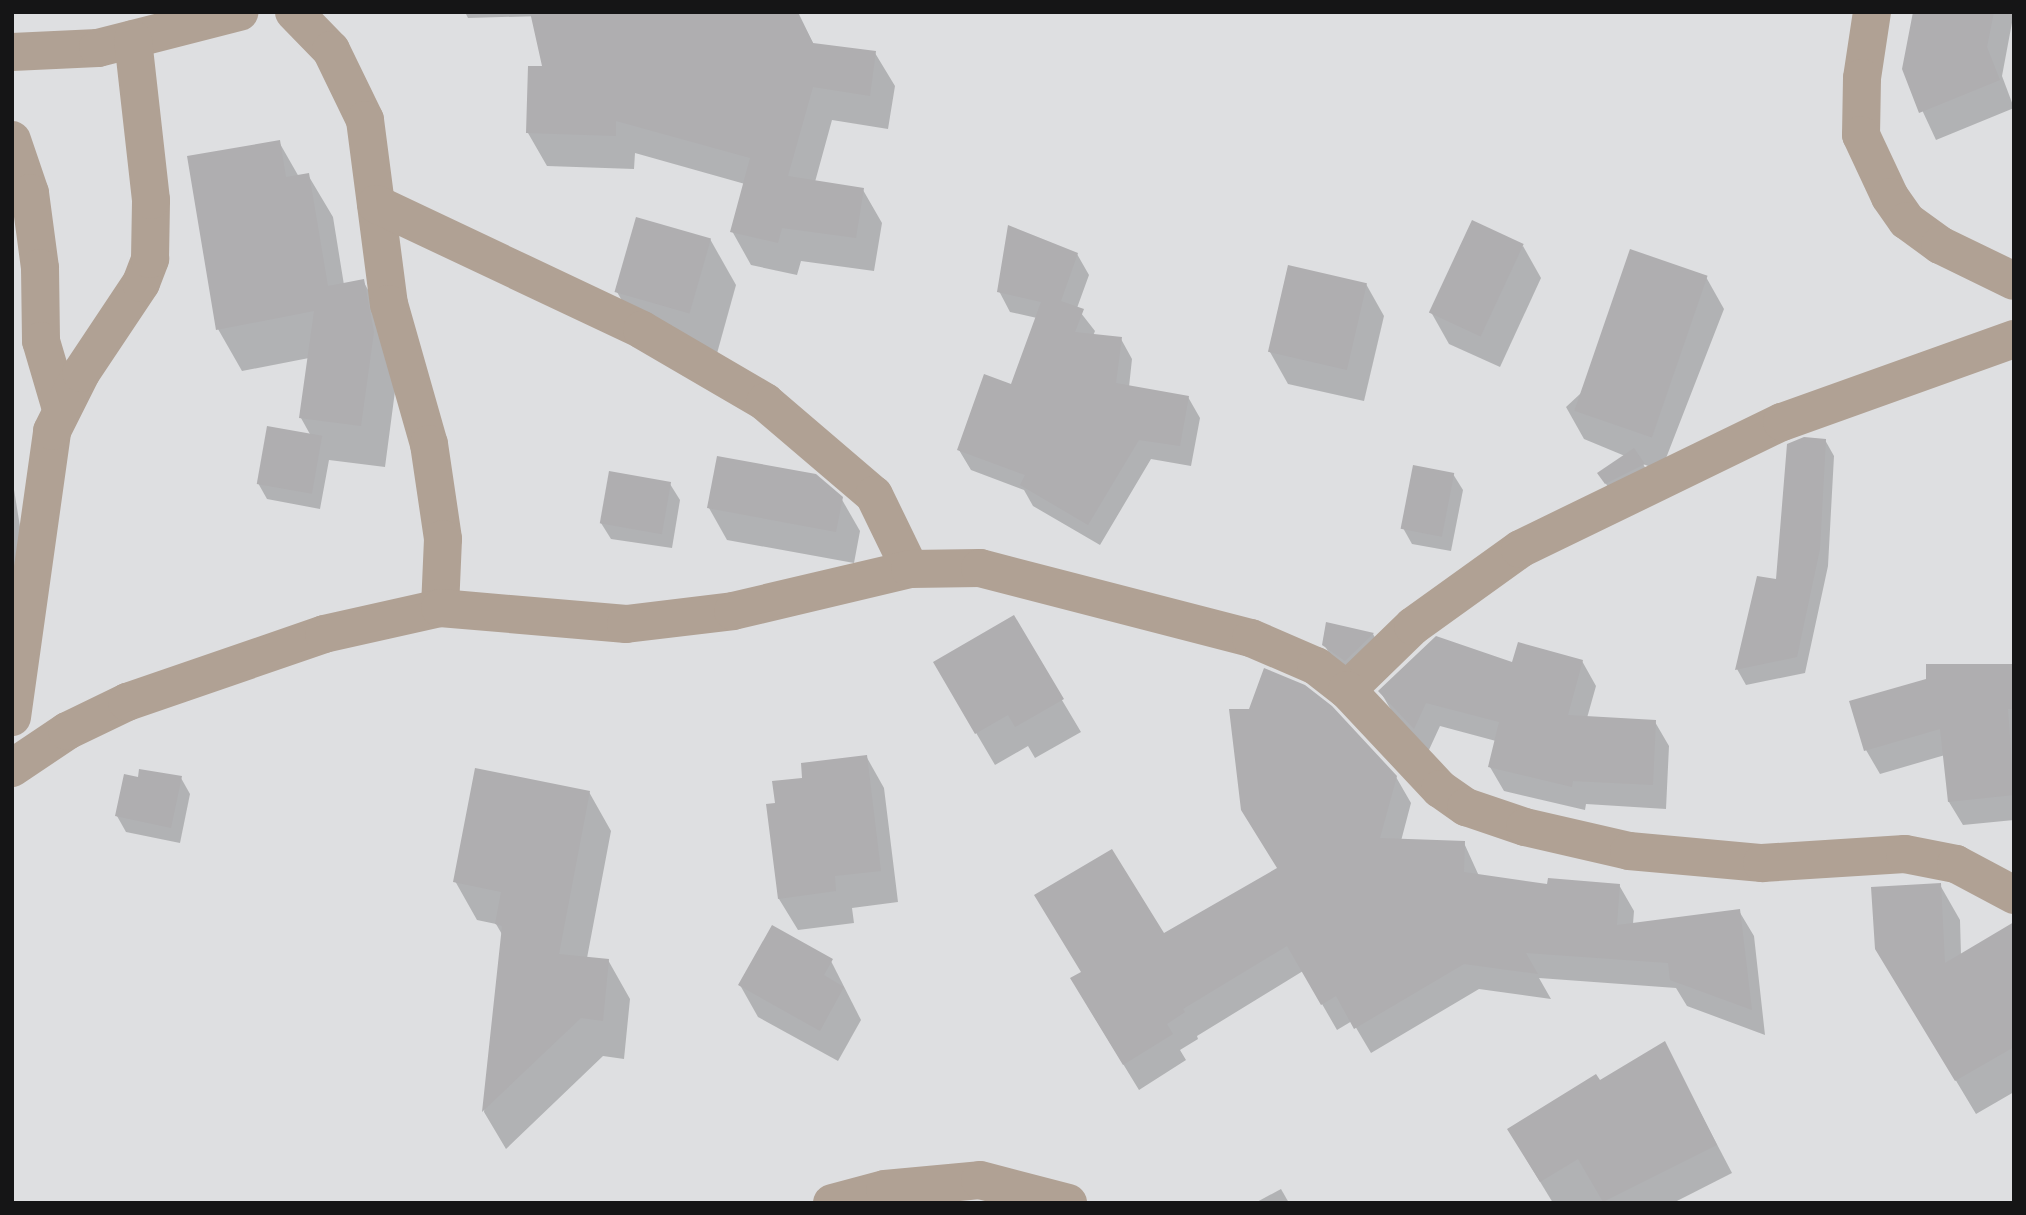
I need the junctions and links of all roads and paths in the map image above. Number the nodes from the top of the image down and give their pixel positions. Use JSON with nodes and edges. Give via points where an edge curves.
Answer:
{"nodes":[{"id":1,"x":239,"y":12,"type":"edge"},
{"id":2,"x":294,"y":12,"type":"edge"},
{"id":3,"x":1872,"y":12,"type":"edge"},
{"id":4,"x":133,"y":39,"type":"junction"},
{"id":5,"x":12,"y":52,"type":"edge"},
{"id":6,"x":12,"y":140,"type":"edge"},
{"id":7,"x":376,"y":204,"type":"junction"},
{"id":8,"x":2014,"y":281,"type":"edge"},
{"id":9,"x":2014,"y":339,"type":"edge"},
{"id":10,"x":61,"y":409,"type":"junction"},
{"id":11,"x":910,"y":569,"type":"junction"},
{"id":12,"x":440,"y":608,"type":"junction"},
{"id":13,"x":1348,"y":690,"type":"junction"},
{"id":14,"x":12,"y":717,"type":"edge"},
{"id":15,"x":12,"y":768,"type":"edge"},
{"id":16,"x":2014,"y":895,"type":"edge"},
{"id":17,"x":832,"y":1203,"type":"edge"},
{"id":18,"x":1068,"y":1203,"type":"edge"}],
"edges":[{"from":1,"to":4,"type":"street"},
{"from":2,"to":7,"type":"street","via":[[331,50],[365,120]]},
{"from":3,"to":8,"type":"street","via":[[1862,78],[1861,135],[1890,197],[1908,221],[1940,245]]},
{"from":4,"to":5,"type":"street","via":[[98,48]]},
{"from":4,"to":10,"type":"street","via":[[151,200],[150,260],[141,283]]},
{"from":6,"to":10,"type":"street","via":[[30,193],[40,268],[41,341]]},
{"from":7,"to":11,"type":"street","via":[[642,330],[765,402],[874,495]]},
{"from":7,"to":12,"type":"street","via":[[389,304],[429,444],[443,539]]},
{"from":9,"to":13,"type":"street","via":[[1782,422],[1520,549],[1413,626]]},
{"from":10,"to":14,"type":"street","via":[[45,460],[29,620]]},
{"from":11,"to":12,"type":"street","via":[[733,611],[626,624]]},
{"from":11,"to":13,"type":"street","via":[[980,568],[1251,638],[1316,666]]},
{"from":12,"to":15,"type":"street","via":[[324,634],[127,702],[67,731]]},
{"from":13,"to":16,"type":"street","via":[[1440,789],[1466,807],[1525,827],[1629,851],[1762,863],[1905,854],[1956,864]]},
{"from":17,"to":18,"type":"street","via":[[885,1189],[980,1180]]}]}
